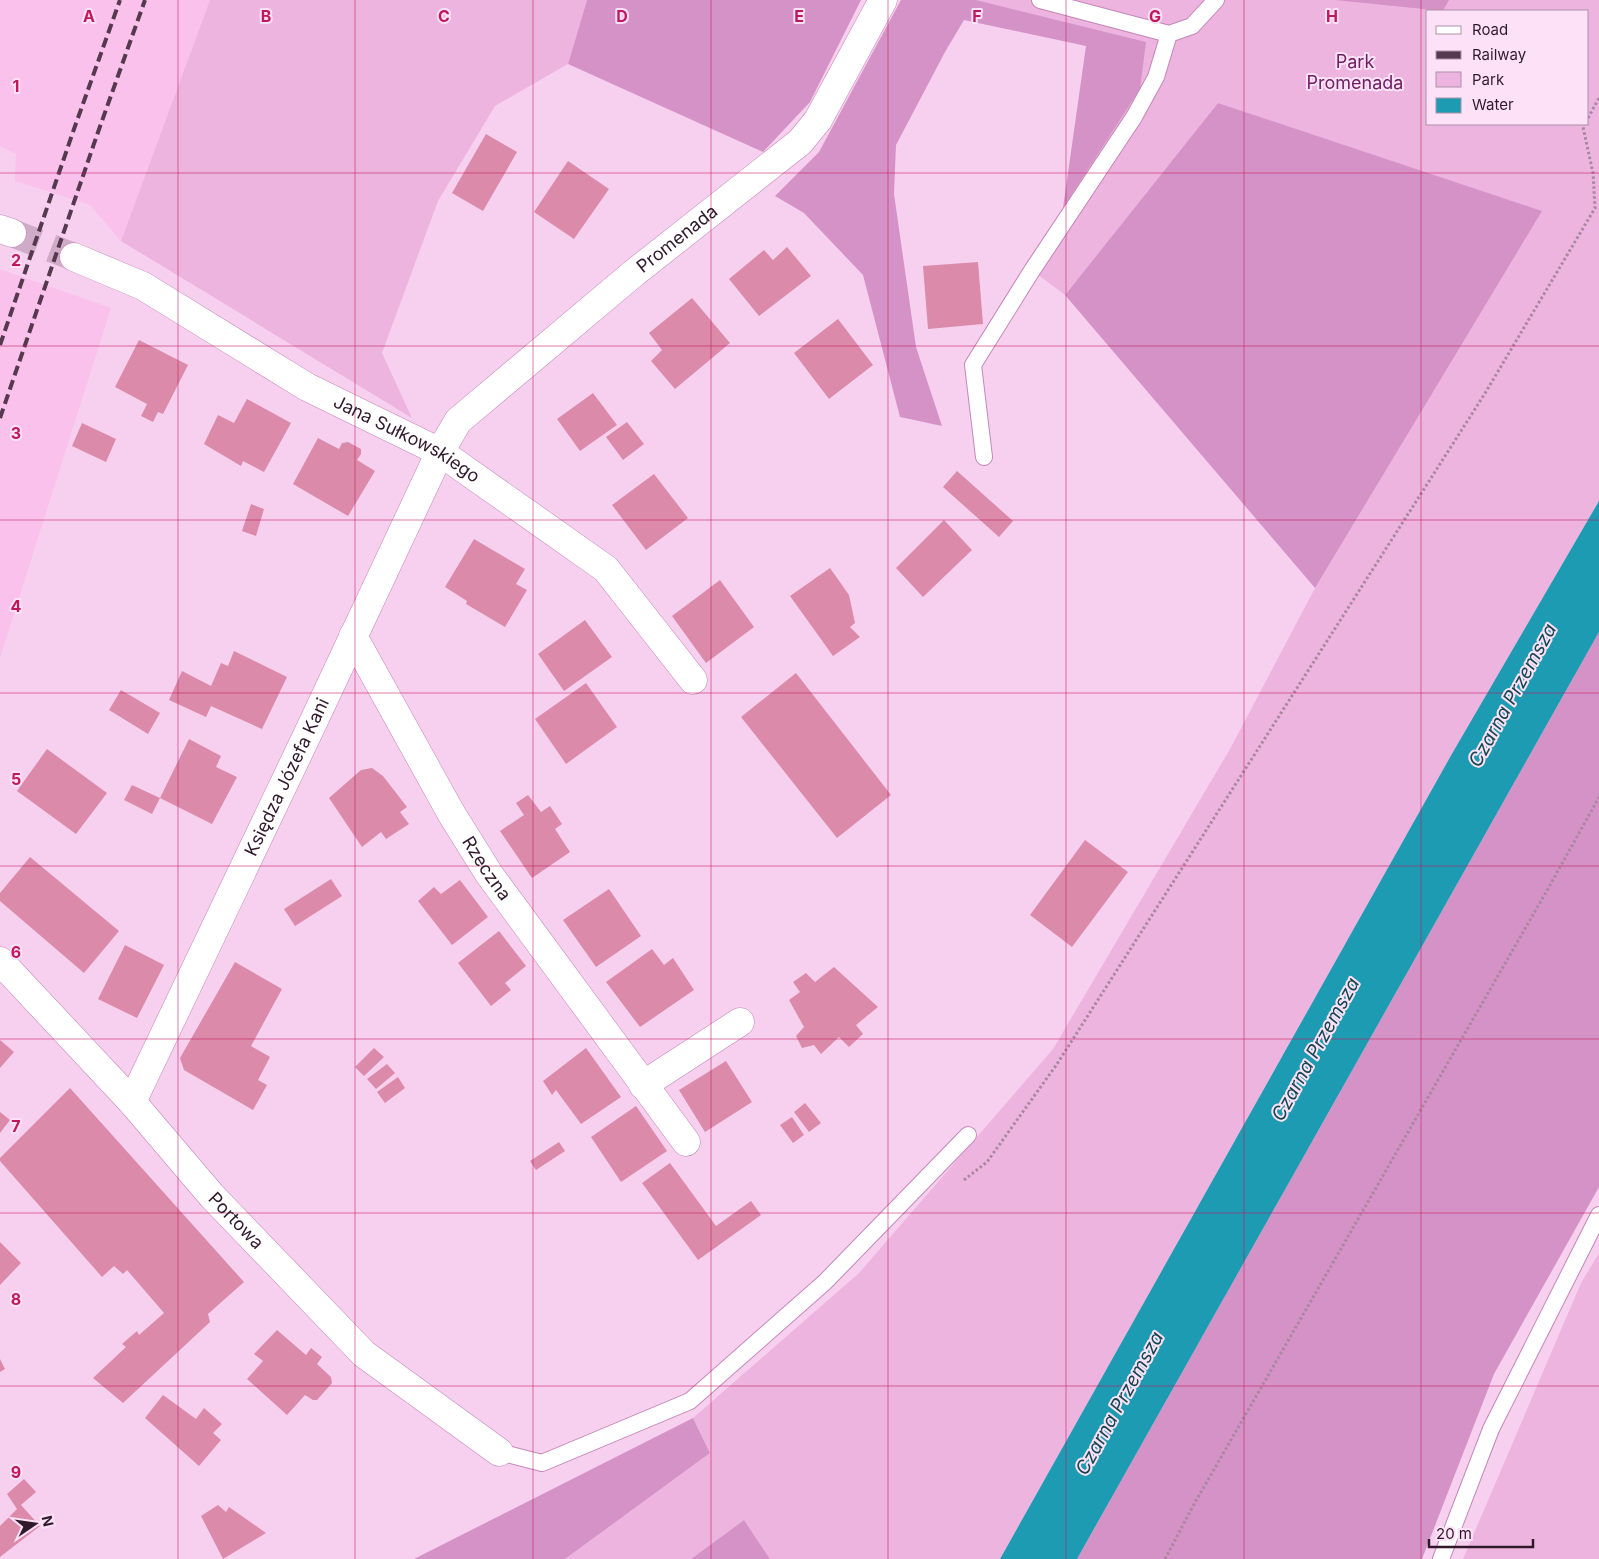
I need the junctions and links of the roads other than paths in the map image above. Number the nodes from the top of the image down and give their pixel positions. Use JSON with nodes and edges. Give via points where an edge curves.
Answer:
{"nodes":[{"id":1,"x":883,"y":0,"type":"edge"},
{"id":2,"x":1040,"y":0,"type":"edge"},
{"id":3,"x":1216,"y":0,"type":"edge"},
{"id":4,"x":1169,"y":34,"type":"junction"},
{"id":5,"x":74,"y":257,"type":"tunnel mouth"},
{"id":6,"x":440,"y":452,"type":"junction"},
{"id":7,"x":984,"y":457,"type":"dead end"},
{"id":8,"x":353,"y":636,"type":"junction"},
{"id":9,"x":693,"y":680,"type":"dead end"},
{"id":10,"x":0,"y":961,"type":"edge"},
{"id":11,"x":740,"y":1022,"type":"dead end"},
{"id":12,"x":643,"y":1085,"type":"junction"},
{"id":13,"x":132,"y":1102,"type":"junction"},
{"id":14,"x":968,"y":1135,"type":"dead end"},
{"id":15,"x":686,"y":1142,"type":"dead end"},
{"id":16,"x":1599,"y":1216,"type":"edge"},
{"id":17,"x":499,"y":1452,"type":"joint"},
{"id":18,"x":1442,"y":1559,"type":"edge"}],
"edges":[{"from":1,"to":6,"type":"street","name":"Promenada","via":[[818,120],[800,142],[634,273],[458,421]]},
{"from":2,"to":4,"type":"lane"},
{"from":3,"to":4,"type":"lane","via":[[1192,26]]},
{"from":4,"to":7,"type":"lane","via":[[1156,77],[1134,117],[973,365]]},
{"from":5,"to":6,"type":"street","name":"Jana Sułkowskiego","via":[[143,286],[307,387]]},
{"from":6,"to":8,"type":"street","name":"Księdza Józefa Kani"},
{"from":6,"to":9,"type":"street","name":"Jana Sułkowskiego","via":[[606,569]]},
{"from":8,"to":12,"type":"street","name":"Rzeczna","via":[[451,813],[489,874]]},
{"from":8,"to":13,"type":"street","name":"Księdza Józefa Kani"},
{"from":10,"to":13,"type":"street","name":"Portowa"},
{"from":11,"to":12,"type":"street"},
{"from":12,"to":15,"type":"street","name":"Rzeczna"},
{"from":13,"to":17,"type":"street","name":"Portowa","via":[[212,1196],[364,1354]]},
{"from":14,"to":17,"type":"lane","via":[[825,1282],[690,1401],[542,1463]]},
{"from":16,"to":18,"type":"lane","via":[[1491,1429]]}]}
